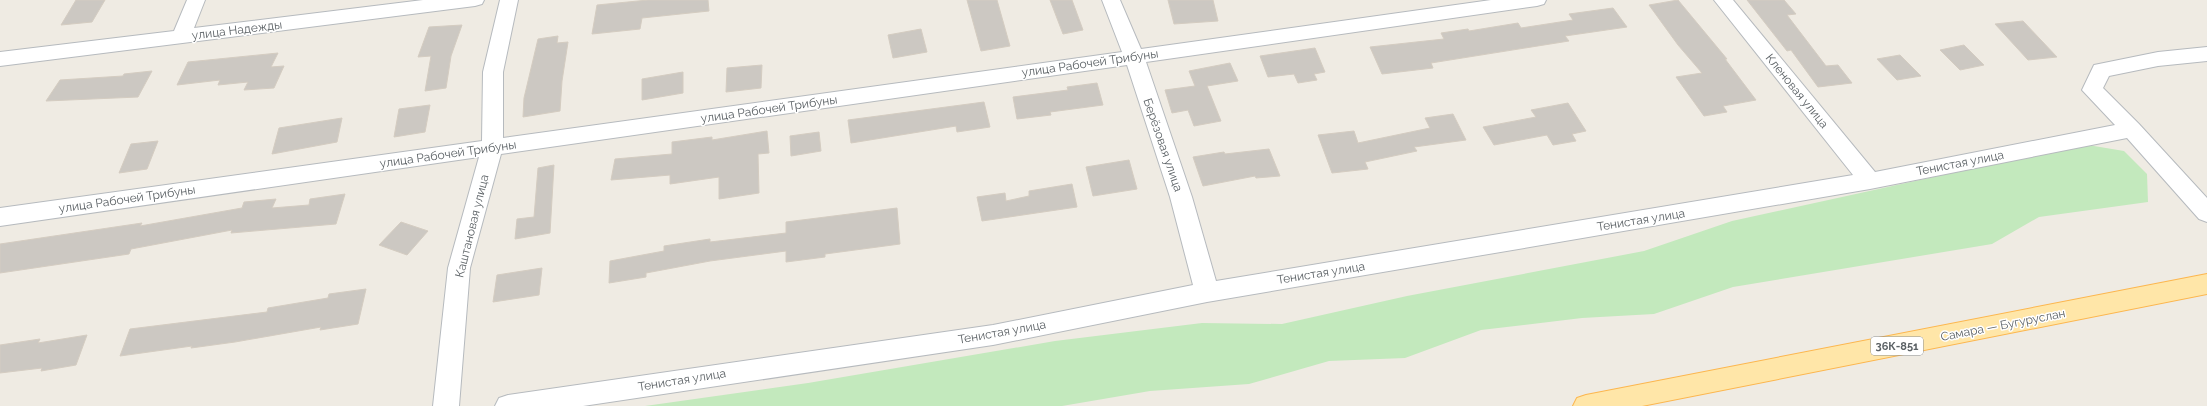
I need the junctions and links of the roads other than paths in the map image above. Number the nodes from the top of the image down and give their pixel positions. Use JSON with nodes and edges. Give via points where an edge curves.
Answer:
{"nodes":[{"id":1,"x":196,"y":0,"type":"edge"},
{"id":2,"x":475,"y":0,"type":"edge"},
{"id":3,"x":509,"y":0,"type":"edge"},
{"id":4,"x":1111,"y":0,"type":"edge"},
{"id":5,"x":1538,"y":0,"type":"edge"},
{"id":6,"x":1723,"y":0,"type":"edge"},
{"id":7,"x":181,"y":37,"type":"junction"},
{"id":8,"x":2207,"y":54,"type":"edge"},
{"id":9,"x":1134,"y":57,"type":"junction"},
{"id":10,"x":0,"y":59,"type":"edge"},
{"id":11,"x":2132,"y":129,"type":"junction"},
{"id":12,"x":492,"y":148,"type":"junction"},
{"id":13,"x":1870,"y":181,"type":"junction"},
{"id":14,"x":2207,"y":213,"type":"edge"},
{"id":15,"x":0,"y":217,"type":"edge"},
{"id":16,"x":2207,"y":284,"type":"edge"},
{"id":17,"x":1207,"y":292,"type":"junction"},
{"id":18,"x":446,"y":406,"type":"edge"},
{"id":19,"x":508,"y":406,"type":"edge"},
{"id":20,"x":1586,"y":406,"type":"edge"}],
"edges":[{"from":1,"to":7,"type":"street"},
{"from":2,"to":7,"type":"street","name":"улица Надежды"},
{"from":3,"to":12,"type":"street","name":"Каштановая улица","via":[[493,72]]},
{"from":4,"to":9,"type":"street","name":"Берёзовая улица"},
{"from":5,"to":9,"type":"street","name":"улица Рабочей Трибуны"},
{"from":6,"to":13,"type":"street","name":"Кленовая улица"},
{"from":7,"to":10,"type":"street","name":"улица Надежды"},
{"from":8,"to":11,"type":"street","via":[[2158,59],[2101,70],[2092,90]]},
{"from":9,"to":12,"type":"street","name":"улица Рабочей Трибуны"},
{"from":9,"to":17,"type":"street","name":"Берёзовая улица","via":[[1181,197]]},
{"from":11,"to":13,"type":"street","name":"Тенистая улица"},
{"from":11,"to":14,"type":"street"},
{"from":12,"to":15,"type":"street","name":"улица Рабочей Трибуны"},
{"from":12,"to":18,"type":"street","name":"Каштановая улица","via":[[459,268]]},
{"from":13,"to":17,"type":"street","name":"Тенистая улица"},
{"from":16,"to":20,"type":"main road","name":"Самара — Бугуруслан","number":"36К-851"},
{"from":17,"to":19,"type":"street","name":"Тенистая улица","via":[[993,335]]}]}
